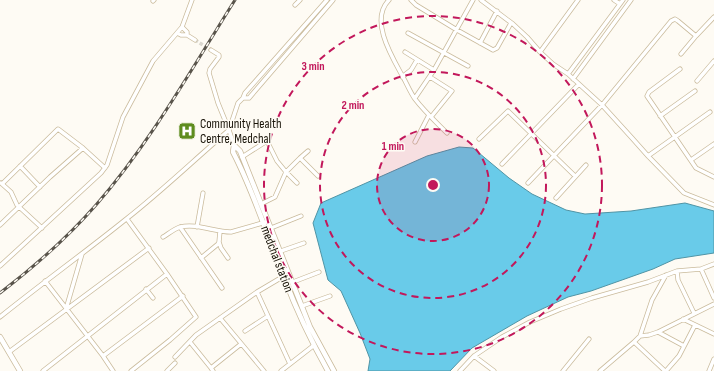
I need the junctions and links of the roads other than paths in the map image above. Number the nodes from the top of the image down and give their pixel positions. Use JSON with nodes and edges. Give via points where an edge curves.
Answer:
{"nodes":[{"id":1,"x":191,"y":0,"type":"edge"},
{"id":2,"x":300,"y":0,"type":"edge"},
{"id":3,"x":389,"y":0,"type":"edge"},
{"id":4,"x":411,"y":0,"type":"edge"},
{"id":5,"x":473,"y":0,"type":"edge"},
{"id":6,"x":481,"y":0,"type":"edge"},
{"id":7,"x":578,"y":0,"type":"edge"},
{"id":8,"x":614,"y":0,"type":"edge"},
{"id":9,"x":623,"y":0,"type":"edge"},
{"id":10,"x":631,"y":0,"type":"edge"},
{"id":11,"x":330,"y":1,"type":"edge"},
{"id":12,"x":620,"y":4,"type":"junction"},
{"id":13,"x":295,"y":5,"type":"dead end"},
{"id":14,"x":497,"y":11,"type":"junction"},
{"id":15,"x":714,"y":17,"type":"edge"},
{"id":16,"x":306,"y":23,"type":"junction"},
{"id":17,"x":511,"y":23,"type":"junction"},
{"id":18,"x":310,"y":26,"type":"junction"},
{"id":19,"x":182,"y":27,"type":"junction"},
{"id":20,"x":457,"y":30,"type":"junction"},
{"id":21,"x":177,"y":33,"type":"junction"},
{"id":22,"x":408,"y":33,"type":"dead end"},
{"id":23,"x":187,"y":35,"type":"junction"},
{"id":24,"x":696,"y":36,"type":"junction"},
{"id":25,"x":195,"y":40,"type":"tunnel mouth"},
{"id":26,"x":480,"y":43,"type":"junction"},
{"id":27,"x":211,"y":50,"type":"dead end"},
{"id":28,"x":405,"y":52,"type":"dead end"},
{"id":29,"x":444,"y":52,"type":"junction"},
{"id":30,"x":540,"y":52,"type":"junction"},
{"id":31,"x":681,"y":54,"type":"dead end"},
{"id":32,"x":417,"y":60,"type":"junction"},
{"id":33,"x":714,"y":61,"type":"edge"},
{"id":34,"x":468,"y":66,"type":"dead end"},
{"id":35,"x":680,"y":69,"type":"dead end"},
{"id":36,"x":434,"y":70,"type":"junction"},
{"id":37,"x":568,"y":74,"type":"junction"},
{"id":38,"x":402,"y":76,"type":"junction"},
{"id":39,"x":430,"y":76,"type":"junction"},
{"id":40,"x":573,"y":79,"type":"junction"},
{"id":41,"x":697,"y":81,"type":"dead end"},
{"id":42,"x":579,"y":84,"type":"junction"},
{"id":43,"x":695,"y":91,"type":"dead end"},
{"id":44,"x":243,"y":98,"type":"junction"},
{"id":45,"x":415,"y":98,"type":"junction"},
{"id":46,"x":602,"y":105,"type":"junction"},
{"id":47,"x":710,"y":112,"type":"dead end"},
{"id":48,"x":430,"y":116,"type":"junction"},
{"id":49,"x":660,"y":116,"type":"junction"},
{"id":50,"x":229,"y":130,"type":"junction"},
{"id":51,"x":447,"y":133,"type":"dead end"},
{"id":52,"x":531,"y":134,"type":"junction"},
{"id":53,"x":675,"y":138,"type":"junction"},
{"id":54,"x":479,"y":140,"type":"dead end"},
{"id":55,"x":415,"y":142,"type":"dead end"},
{"id":56,"x":714,"y":144,"type":"edge"},
{"id":57,"x":234,"y":145,"type":"junction"},
{"id":58,"x":83,"y":148,"type":"junction"},
{"id":59,"x":308,"y":151,"type":"dead end"},
{"id":60,"x":554,"y":156,"type":"junction"},
{"id":61,"x":648,"y":156,"type":"junction"},
{"id":62,"x":242,"y":157,"type":"junction"},
{"id":63,"x":300,"y":158,"type":"junction"},
{"id":64,"x":690,"y":160,"type":"junction"},
{"id":65,"x":502,"y":164,"type":"dead end"},
{"id":66,"x":586,"y":165,"type":"dead end"},
{"id":67,"x":20,"y":166,"type":"junction"},
{"id":68,"x":105,"y":168,"type":"junction"},
{"id":69,"x":286,"y":172,"type":"junction"},
{"id":70,"x":318,"y":176,"type":"dead end"},
{"id":71,"x":575,"y":176,"type":"junction"},
{"id":72,"x":714,"y":177,"type":"edge"},
{"id":73,"x":1,"y":183,"type":"edge"},
{"id":74,"x":297,"y":183,"type":"dead end"},
{"id":75,"x":528,"y":183,"type":"dead end"},
{"id":76,"x":40,"y":187,"type":"junction"},
{"id":77,"x":203,"y":193,"type":"dead end"},
{"id":78,"x":556,"y":198,"type":"dead end"},
{"id":79,"x":261,"y":204,"type":"junction"},
{"id":80,"x":714,"y":205,"type":"edge"},
{"id":81,"x":19,"y":207,"type":"junction"},
{"id":82,"x":301,"y":216,"type":"dead end"},
{"id":83,"x":127,"y":219,"type":"junction"},
{"id":84,"x":268,"y":221,"type":"junction"},
{"id":85,"x":263,"y":222,"type":"junction"},
{"id":86,"x":0,"y":225,"type":"edge"},
{"id":87,"x":180,"y":227,"type":"junction"},
{"id":88,"x":197,"y":227,"type":"junction"},
{"id":89,"x":42,"y":228,"type":"junction"},
{"id":90,"x":271,"y":228,"type":"junction"},
{"id":91,"x":220,"y":231,"type":"junction"},
{"id":92,"x":163,"y":237,"type":"dead end"},
{"id":93,"x":219,"y":242,"type":"junction"},
{"id":94,"x":304,"y":243,"type":"dead end"},
{"id":95,"x":149,"y":248,"type":"junction"},
{"id":96,"x":281,"y":251,"type":"junction"},
{"id":97,"x":82,"y":254,"type":"junction"},
{"id":98,"x":201,"y":258,"type":"junction"},
{"id":99,"x":228,"y":258,"type":"dead end"},
{"id":100,"x":714,"y":264,"type":"edge"},
{"id":101,"x":0,"y":266,"type":"edge"},
{"id":102,"x":701,"y":269,"type":"junction"},
{"id":103,"x":677,"y":271,"type":"junction"},
{"id":104,"x":289,"y":272,"type":"junction"},
{"id":105,"x":319,"y":272,"type":"dead end"},
{"id":106,"x":167,"y":274,"type":"junction"},
{"id":107,"x":666,"y":275,"type":"junction"},
{"id":108,"x":283,"y":277,"type":"junction"},
{"id":109,"x":45,"y":281,"type":"junction"},
{"id":110,"x":293,"y":282,"type":"junction"},
{"id":111,"x":222,"y":288,"type":"dead end"},
{"id":112,"x":146,"y":290,"type":"junction"},
{"id":113,"x":258,"y":292,"type":"junction"},
{"id":114,"x":183,"y":296,"type":"junction"},
{"id":115,"x":330,"y":296,"type":"dead end"},
{"id":116,"x":153,"y":298,"type":"dead end"},
{"id":117,"x":714,"y":298,"type":"edge"},
{"id":118,"x":714,"y":304,"type":"edge"},
{"id":119,"x":302,"y":306,"type":"junction"},
{"id":120,"x":66,"y":309,"type":"junction"},
{"id":121,"x":694,"y":313,"type":"junction"},
{"id":122,"x":268,"y":316,"type":"junction"},
{"id":123,"x":0,"y":317,"type":"edge"},
{"id":124,"x":220,"y":318,"type":"junction"},
{"id":125,"x":683,"y":319,"type":"junction"},
{"id":126,"x":695,"y":325,"type":"junction"},
{"id":127,"x":245,"y":331,"type":"dead end"},
{"id":128,"x":658,"y":332,"type":"junction"},
{"id":129,"x":714,"y":334,"type":"edge"},
{"id":130,"x":87,"y":335,"type":"junction"},
{"id":131,"x":640,"y":336,"type":"junction"},
{"id":132,"x":0,"y":337,"type":"edge"},
{"id":133,"x":589,"y":339,"type":"dead end"},
{"id":134,"x":190,"y":342,"type":"junction"},
{"id":135,"x":634,"y":342,"type":"junction"},
{"id":136,"x":241,"y":344,"type":"junction"},
{"id":137,"x":314,"y":346,"type":"junction"},
{"id":138,"x":684,"y":346,"type":"junction"},
{"id":139,"x":9,"y":352,"type":"junction"},
{"id":140,"x":103,"y":356,"type":"junction"},
{"id":141,"x":474,"y":356,"type":"junction"},
{"id":142,"x":174,"y":357,"type":"dead end"},
{"id":143,"x":714,"y":359,"type":"edge"},
{"id":144,"x":176,"y":363,"type":"dead end"},
{"id":145,"x":290,"y":364,"type":"junction"},
{"id":146,"x":489,"y":366,"type":"junction"},
{"id":147,"x":212,"y":370,"type":"edge"},
{"id":148,"x":20,"y":371,"type":"edge"},
{"id":149,"x":43,"y":371,"type":"edge"},
{"id":150,"x":113,"y":371,"type":"edge"},
{"id":151,"x":131,"y":371,"type":"edge"},
{"id":152,"x":167,"y":371,"type":"edge"},
{"id":153,"x":264,"y":371,"type":"edge"},
{"id":154,"x":281,"y":371,"type":"edge"},
{"id":155,"x":328,"y":371,"type":"edge"},
{"id":156,"x":334,"y":371,"type":"edge"},
{"id":157,"x":460,"y":371,"type":"edge"},
{"id":158,"x":485,"y":371,"type":"edge"},
{"id":159,"x":494,"y":371,"type":"edge"},
{"id":160,"x":562,"y":371,"type":"edge"},
{"id":161,"x":600,"y":371,"type":"edge"},
{"id":162,"x":666,"y":371,"type":"edge"},
{"id":163,"x":709,"y":371,"type":"edge"}],
"edges":[{"from":1,"to":19,"type":"street"},
{"from":2,"to":13,"type":"street"},
{"from":3,"to":38,"type":"street","via":[[381,15],[382,30]]},
{"from":4,"to":20,"type":"street"},
{"from":5,"to":20,"type":"street"},
{"from":6,"to":14,"type":"street"},
{"from":7,"to":30,"type":"street"},
{"from":8,"to":12,"type":"street"},
{"from":9,"to":12,"type":"street"},
{"from":10,"to":40,"type":"street"},
{"from":11,"to":16,"type":"street"},
{"from":11,"to":18,"type":"street"},
{"from":12,"to":37,"type":"street"},
{"from":14,"to":17,"type":"street"},
{"from":14,"to":26,"type":"street"},
{"from":15,"to":24,"type":"street"},
{"from":16,"to":18,"type":"street"},
{"from":16,"to":44,"type":"street"},
{"from":17,"to":26,"type":"street","via":[[498,48],[492,50]]},
{"from":17,"to":30,"type":"street"},
{"from":18,"to":44,"type":"street","via":[[249,98]]},
{"from":19,"to":21,"type":"street"},
{"from":19,"to":23,"type":"street"},
{"from":20,"to":26,"type":"street"},
{"from":20,"to":29,"type":"street"},
{"from":21,"to":23,"type":"street","via":[[181,36]]},
{"from":21,"to":68,"type":"street","via":[[153,61],[123,118]]},
{"from":22,"to":29,"type":"street"},
{"from":23,"to":25,"type":"street"},
{"from":24,"to":31,"type":"street"},
{"from":24,"to":46,"type":"street","via":[[675,19],[671,21]]},
{"from":27,"to":50,"type":"street","via":[[218,58],[210,69],[209,76]]},
{"from":28,"to":32,"type":"street"},
{"from":29,"to":34,"type":"street"},
{"from":29,"to":36,"type":"street"},
{"from":30,"to":37,"type":"street"},
{"from":32,"to":36,"type":"street"},
{"from":32,"to":38,"type":"street","via":[[411,70]]},
{"from":33,"to":41,"type":"street"},
{"from":35,"to":49,"type":"street","via":[[647,94]]},
{"from":36,"to":39,"type":"street"},
{"from":37,"to":40,"type":"street"},
{"from":38,"to":45,"type":"street"},
{"from":39,"to":45,"type":"street"},
{"from":39,"to":48,"type":"street","via":[[452,91]]},
{"from":40,"to":42,"type":"street"},
{"from":42,"to":46,"type":"street"},
{"from":42,"to":52,"type":"street"},
{"from":43,"to":49,"type":"street"},
{"from":44,"to":50,"type":"street","via":[[238,103]]},
{"from":45,"to":48,"type":"street"},
{"from":46,"to":60,"type":"street"},
{"from":46,"to":61,"type":"street"},
{"from":47,"to":53,"type":"street"},
{"from":48,"to":51,"type":"street"},
{"from":48,"to":55,"type":"street"},
{"from":49,"to":53,"type":"street"},
{"from":50,"to":57,"type":"street"},
{"from":50,"to":83,"type":"street"},
{"from":52,"to":54,"type":"street","via":[[508,110]]},
{"from":52,"to":60,"type":"street"},
{"from":52,"to":65,"type":"street"},
{"from":53,"to":61,"type":"street"},
{"from":53,"to":64,"type":"street"},
{"from":56,"to":64,"type":"street"},
{"from":57,"to":62,"type":"street"},
{"from":57,"to":85,"type":"street","name":"medchal station","via":[[233,152]]},
{"from":58,"to":67,"type":"street","via":[[58,129]]},
{"from":58,"to":68,"type":"street"},
{"from":58,"to":76,"type":"street"},
{"from":59,"to":63,"type":"street"},
{"from":60,"to":71,"type":"street"},
{"from":60,"to":75,"type":"street"},
{"from":61,"to":80,"type":"street","via":[[684,193]]},
{"from":62,"to":69,"type":"street","via":[[267,141]]},
{"from":62,"to":79,"type":"street"},
{"from":63,"to":69,"type":"street"},
{"from":63,"to":70,"type":"street"},
{"from":64,"to":72,"type":"street","via":[[696,168]]},
{"from":66,"to":71,"type":"street"},
{"from":67,"to":73,"type":"street"},
{"from":67,"to":76,"type":"street"},
{"from":68,"to":89,"type":"street"},
{"from":69,"to":74,"type":"street"},
{"from":69,"to":79,"type":"street","via":[[275,197]]},
{"from":71,"to":78,"type":"street"},
{"from":73,"to":81,"type":"street","via":[[12,192]]},
{"from":76,"to":81,"type":"street"},
{"from":77,"to":88,"type":"street"},
{"from":79,"to":84,"type":"street"},
{"from":81,"to":86,"type":"street"},
{"from":81,"to":89,"type":"street"},
{"from":82,"to":90,"type":"street"},
{"from":83,"to":95,"type":"street"},
{"from":83,"to":97,"type":"street"},
{"from":84,"to":85,"type":"street"},
{"from":84,"to":90,"type":"street"},
{"from":85,"to":91,"type":"street","via":[[231,232]]},
{"from":85,"to":108,"type":"street","name":"medchal station"},
{"from":87,"to":88,"type":"street"},
{"from":87,"to":92,"type":"street"},
{"from":87,"to":98,"type":"street"},
{"from":88,"to":91,"type":"street"},
{"from":89,"to":101,"type":"street"},
{"from":90,"to":96,"type":"street"},
{"from":91,"to":93,"type":"street"},
{"from":93,"to":98,"type":"street"},
{"from":93,"to":99,"type":"street"},
{"from":94,"to":96,"type":"street"},
{"from":95,"to":106,"type":"street"},
{"from":95,"to":120,"type":"street"},
{"from":96,"to":104,"type":"street"},
{"from":97,"to":109,"type":"street"},
{"from":97,"to":120,"type":"street"},
{"from":98,"to":111,"type":"street"},
{"from":100,"to":102,"type":"street"},
{"from":102,"to":103,"type":"street"},
{"from":102,"to":117,"type":"street"},
{"from":103,"to":107,"type":"street"},
{"from":103,"to":121,"type":"street","via":[[678,280]]},
{"from":104,"to":108,"type":"street"},
{"from":104,"to":110,"type":"street"},
{"from":105,"to":110,"type":"street"},
{"from":106,"to":112,"type":"street"},
{"from":106,"to":114,"type":"street"},
{"from":107,"to":131,"type":"street","via":[[652,300]]},
{"from":107,"to":141,"type":"street","via":[[560,309],[502,337]]},
{"from":108,"to":113,"type":"street"},
{"from":108,"to":137,"type":"street","name":"medchal station"},
{"from":109,"to":120,"type":"street"},
{"from":109,"to":123,"type":"street"},
{"from":110,"to":119,"type":"street"},
{"from":112,"to":116,"type":"street"},
{"from":112,"to":130,"type":"street"},
{"from":113,"to":122,"type":"street"},
{"from":113,"to":124,"type":"street"},
{"from":114,"to":140,"type":"street"},
{"from":114,"to":151,"type":"street","via":[[196,317]]},
{"from":115,"to":119,"type":"street"},
{"from":118,"to":121,"type":"street"},
{"from":119,"to":156,"type":"street","via":[[310,327]]},
{"from":120,"to":130,"type":"street"},
{"from":120,"to":139,"type":"street"},
{"from":121,"to":125,"type":"street"},
{"from":122,"to":127,"type":"street"},
{"from":122,"to":145,"type":"street"},
{"from":124,"to":134,"type":"street"},
{"from":124,"to":136,"type":"street"},
{"from":125,"to":126,"type":"street"},
{"from":125,"to":128,"type":"street"},
{"from":126,"to":129,"type":"street"},
{"from":126,"to":138,"type":"street"},
{"from":128,"to":131,"type":"street"},
{"from":128,"to":138,"type":"street"},
{"from":130,"to":140,"type":"street"},
{"from":130,"to":149,"type":"street"},
{"from":131,"to":135,"type":"street"},
{"from":132,"to":139,"type":"street"},
{"from":133,"to":160,"type":"street"},
{"from":134,"to":142,"type":"street"},
{"from":134,"to":147,"type":"street"},
{"from":135,"to":161,"type":"street"},
{"from":135,"to":162,"type":"street"},
{"from":136,"to":147,"type":"street"},
{"from":136,"to":153,"type":"street"},
{"from":137,"to":145,"type":"street"},
{"from":137,"to":155,"type":"street","name":"medchal station"},
{"from":138,"to":162,"type":"street"},
{"from":139,"to":148,"type":"street"},
{"from":140,"to":150,"type":"street"},
{"from":141,"to":146,"type":"street"},
{"from":141,"to":157,"type":"street"},
{"from":143,"to":163,"type":"street"},
{"from":144,"to":152,"type":"street"},
{"from":145,"to":154,"type":"street"},
{"from":146,"to":158,"type":"street"},
{"from":146,"to":159,"type":"street"}]}
